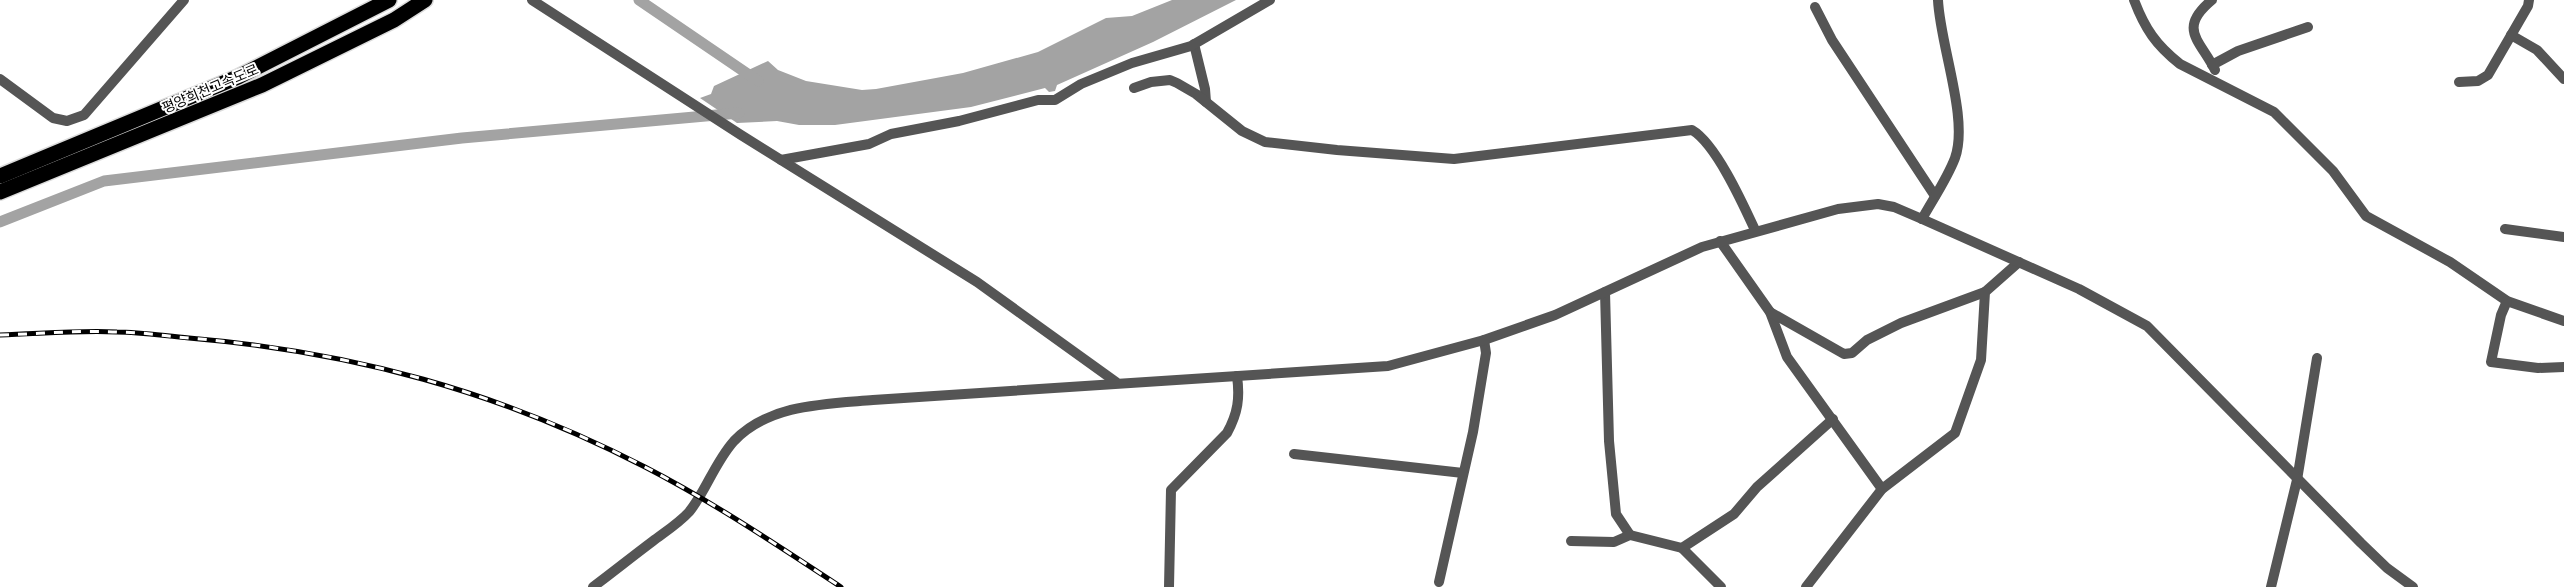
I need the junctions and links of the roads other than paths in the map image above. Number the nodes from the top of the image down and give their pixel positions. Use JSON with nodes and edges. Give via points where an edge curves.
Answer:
{"nodes":[{"id":1,"x":184,"y":0,"type":"edge"},
{"id":2,"x":389,"y":0,"type":"edge"},
{"id":3,"x":425,"y":0,"type":"edge"},
{"id":4,"x":532,"y":0,"type":"edge"},
{"id":5,"x":1270,"y":0,"type":"edge"},
{"id":6,"x":1938,"y":0,"type":"edge"},
{"id":7,"x":2134,"y":0,"type":"edge"},
{"id":8,"x":2212,"y":0,"type":"edge"},
{"id":9,"x":2529,"y":0,"type":"edge"},
{"id":10,"x":1815,"y":7,"type":"dead end"},
{"id":11,"x":2308,"y":26,"type":"dead end"},
{"id":12,"x":2511,"y":35,"type":"junction"},
{"id":13,"x":1194,"y":44,"type":"junction"},
{"id":14,"x":2212,"y":65,"type":"junction"},
{"id":15,"x":2564,"y":79,"type":"edge"},
{"id":16,"x":1,"y":81,"type":"edge"},
{"id":17,"x":2459,"y":82,"type":"dead end"},
{"id":18,"x":2220,"y":83,"type":"junction"},
{"id":19,"x":1134,"y":88,"type":"dead end"},
{"id":20,"x":1206,"y":102,"type":"junction"},
{"id":21,"x":781,"y":160,"type":"junction"},
{"id":22,"x":0,"y":176,"type":"edge"},
{"id":23,"x":0,"y":192,"type":"edge"},
{"id":24,"x":1935,"y":196,"type":"junction"},
{"id":25,"x":1922,"y":219,"type":"junction"},
{"id":26,"x":2505,"y":229,"type":"dead end"},
{"id":27,"x":1756,"y":230,"type":"junction"},
{"id":28,"x":2564,"y":237,"type":"edge"},
{"id":29,"x":1720,"y":241,"type":"junction"},
{"id":30,"x":2019,"y":262,"type":"junction"},
{"id":31,"x":1605,"y":292,"type":"junction"},
{"id":32,"x":1985,"y":292,"type":"junction"},
{"id":33,"x":2507,"y":301,"type":"junction"},
{"id":34,"x":1770,"y":312,"type":"junction"},
{"id":35,"x":2564,"y":321,"type":"edge"},
{"id":36,"x":1484,"y":340,"type":"junction"},
{"id":37,"x":2317,"y":358,"type":"dead end"},
{"id":38,"x":2564,"y":367,"type":"edge"},
{"id":39,"x":1237,"y":376,"type":"junction"},
{"id":40,"x":1116,"y":382,"type":"junction"},
{"id":41,"x":1833,"y":419,"type":"junction"},
{"id":42,"x":1294,"y":454,"type":"dead end"},
{"id":43,"x":1463,"y":473,"type":"junction"},
{"id":44,"x":2297,"y":480,"type":"junction"},
{"id":45,"x":1882,"y":488,"type":"junction"},
{"id":46,"x":1630,"y":535,"type":"junction"},
{"id":47,"x":1571,"y":540,"type":"dead end"},
{"id":48,"x":1682,"y":548,"type":"junction"},
{"id":49,"x":1439,"y":582,"type":"dead end"},
{"id":50,"x":593,"y":587,"type":"edge"},
{"id":51,"x":1169,"y":587,"type":"edge"},
{"id":52,"x":1721,"y":587,"type":"edge"},
{"id":53,"x":1806,"y":587,"type":"edge"},
{"id":54,"x":2271,"y":587,"type":"edge"},
{"id":55,"x":2413,"y":587,"type":"edge"}],
"edges":[{"from":1,"to":16,"type":"street","via":[[84,115],[68,121],[53,118]]},
{"from":2,"to":22,"type":"highway","name":"평양희천고속도로","via":[[238,77]]},
{"from":3,"to":23,"type":"highway","name":"평양희천고속도로","via":[[394,20],[262,85]]},
{"from":4,"to":21,"type":"street"},
{"from":5,"to":13,"type":"street"},
{"from":6,"to":24,"type":"street","via":[[1942,41],[1958,110],[1958,130],[1955,157]]},
{"from":7,"to":18,"type":"street","via":[[2149,34],[2169,56]]},
{"from":8,"to":14,"type":"street","via":[[2198,12],[2193,29]]},
{"from":9,"to":12,"type":"street"},
{"from":10,"to":24,"type":"street","via":[[1832,40]]},
{"from":11,"to":14,"type":"street"},
{"from":12,"to":15,"type":"street","via":[[2537,50]]},
{"from":12,"to":17,"type":"street","via":[[2485,79]]},
{"from":13,"to":20,"type":"street"},
{"from":13,"to":21,"type":"street","via":[[1132,63],[1081,84],[1055,100],[1038,100],[959,121],[891,134],[869,144]]},
{"from":14,"to":18,"type":"street"},
{"from":18,"to":33,"type":"street","via":[[2274,112],[2333,171],[2366,216],[2450,262]]},
{"from":19,"to":20,"type":"street","via":[[1170,80]]},
{"from":20,"to":27,"type":"street","via":[[1242,131],[1266,142],[1454,159],[1692,130],[1703,138],[1715,155]]},
{"from":21,"to":40,"type":"street","via":[[976,282]]},
{"from":24,"to":25,"type":"street"},
{"from":25,"to":27,"type":"street","via":[[1894,207],[1860,204]]},
{"from":25,"to":30,"type":"street"},
{"from":26,"to":28,"type":"street"},
{"from":27,"to":29,"type":"street"},
{"from":29,"to":31,"type":"street"},
{"from":29,"to":34,"type":"street"},
{"from":30,"to":32,"type":"street"},
{"from":30,"to":44,"type":"street","via":[[2079,289],[2147,326]]},
{"from":31,"to":36,"type":"street","via":[[1555,315]]},
{"from":31,"to":46,"type":"street","via":[[1609,441],[1616,514]]},
{"from":32,"to":34,"type":"street","via":[[1901,323],[1844,354]]},
{"from":32,"to":45,"type":"street","via":[[1981,360],[1955,433]]},
{"from":33,"to":35,"type":"street"},
{"from":33,"to":38,"type":"street","via":[[2491,362],[2538,368]]},
{"from":34,"to":41,"type":"street","via":[[1787,357]]},
{"from":36,"to":39,"type":"street","via":[[1388,366]]},
{"from":36,"to":43,"type":"street","via":[[1486,353]]},
{"from":37,"to":44,"type":"street"},
{"from":39,"to":40,"type":"street"},
{"from":39,"to":51,"type":"street","via":[[1238,408],[1227,433],[1171,490]]},
{"from":40,"to":50,"type":"street","via":[[820,404],[773,415],[733,442],[690,511]]},
{"from":41,"to":45,"type":"street"},
{"from":41,"to":48,"type":"street","via":[[1734,514]]},
{"from":42,"to":43,"type":"street"},
{"from":43,"to":49,"type":"street"},
{"from":44,"to":54,"type":"street"},
{"from":44,"to":55,"type":"street","via":[[2387,568]]},
{"from":45,"to":53,"type":"street"},
{"from":46,"to":47,"type":"street","via":[[1614,542]]},
{"from":46,"to":48,"type":"street"},
{"from":48,"to":52,"type":"street"}]}
